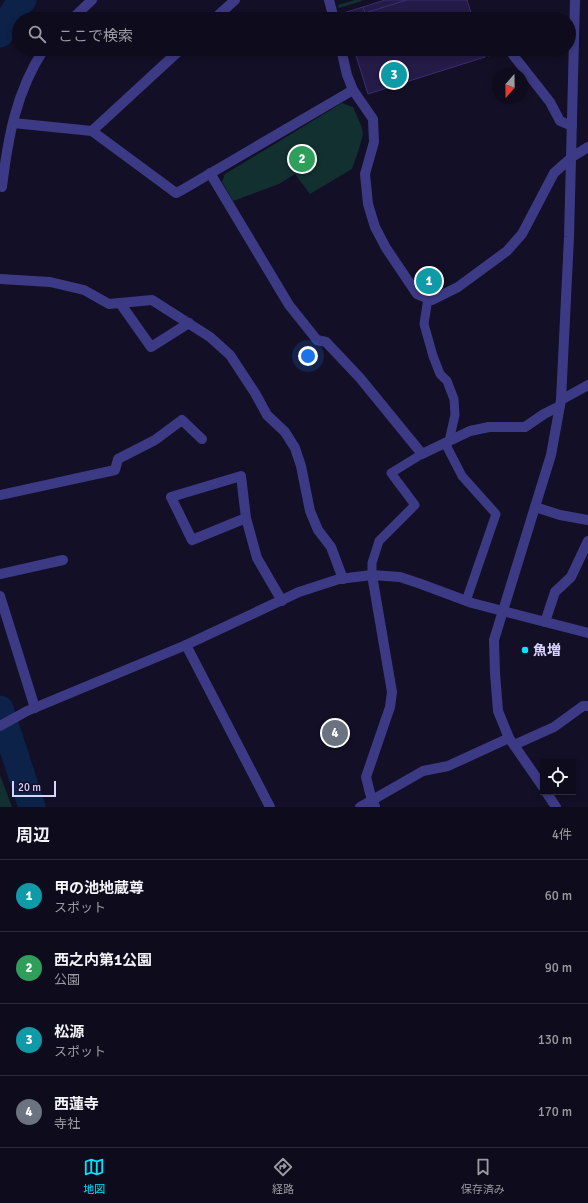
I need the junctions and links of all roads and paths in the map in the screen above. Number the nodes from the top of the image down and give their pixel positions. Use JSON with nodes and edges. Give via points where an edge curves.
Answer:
{"nodes":[{"id":1,"x":92,"y":0,"type":"edge"},
{"id":2,"x":235,"y":0,"type":"edge"},
{"id":3,"x":329,"y":0,"type":"edge"},
{"id":4,"x":575,"y":0,"type":"edge"},
{"id":5,"x":79,"y":12,"type":"edge"},
{"id":6,"x":222,"y":12,"type":"edge"},
{"id":7,"x":332,"y":12,"type":"edge"},
{"id":8,"x":575,"y":12,"type":"edge"},
{"id":9,"x":40,"y":56,"type":"edge"},
{"id":10,"x":173,"y":56,"type":"edge"},
{"id":11,"x":343,"y":56,"type":"edge"},
{"id":12,"x":514,"y":56,"type":"edge"},
{"id":13,"x":574,"y":56,"type":"edge"},
{"id":14,"x":353,"y":90,"type":"junction"},
{"id":15,"x":13,"y":123,"type":"junction"},
{"id":16,"x":572,"y":126,"type":"junction"},
{"id":17,"x":92,"y":131,"type":"junction"},
{"id":18,"x":588,"y":147,"type":"edge"},
{"id":19,"x":572,"y":157,"type":"junction"},
{"id":20,"x":210,"y":173,"type":"junction"},
{"id":21,"x":2,"y":187,"type":"dead end"},
{"id":22,"x":0,"y":279,"type":"edge"},
{"id":23,"x":428,"y":298,"type":"junction"},
{"id":24,"x":120,"y":303,"type":"junction"},
{"id":25,"x":189,"y":323,"type":"junction"},
{"id":26,"x":588,"y":385,"type":"edge"},
{"id":27,"x":560,"y":403,"type":"junction"},
{"id":28,"x":202,"y":439,"type":"dead end"},
{"id":29,"x":447,"y":442,"type":"junction"},
{"id":30,"x":422,"y":454,"type":"junction"},
{"id":31,"x":0,"y":495,"type":"edge"},
{"id":32,"x":535,"y":507,"type":"junction"},
{"id":33,"x":246,"y":518,"type":"junction"},
{"id":34,"x":588,"y":520,"type":"edge"},
{"id":35,"x":588,"y":541,"type":"edge"},
{"id":36,"x":63,"y":560,"type":"dead end"},
{"id":37,"x":0,"y":574,"type":"edge"},
{"id":38,"x":372,"y":575,"type":"junction"},
{"id":39,"x":343,"y":579,"type":"junction"},
{"id":40,"x":0,"y":596,"type":"edge"},
{"id":41,"x":282,"y":601,"type":"junction"},
{"id":42,"x":466,"y":601,"type":"junction"},
{"id":43,"x":503,"y":610,"type":"junction"},
{"id":44,"x":545,"y":622,"type":"junction"},
{"id":45,"x":587,"y":630,"type":"edge"},
{"id":46,"x":186,"y":645,"type":"junction"},
{"id":47,"x":588,"y":706,"type":"edge"},
{"id":48,"x":31,"y":710,"type":"junction"},
{"id":49,"x":0,"y":726,"type":"edge"},
{"id":50,"x":512,"y":741,"type":"junction"},
{"id":51,"x":540,"y":783,"type":"edge"},
{"id":52,"x":548,"y":795,"type":"edge"},
{"id":53,"x":374,"y":804,"type":"edge"},
{"id":54,"x":270,"y":807,"type":"edge"},
{"id":55,"x":360,"y":807,"type":"edge"},
{"id":56,"x":556,"y":807,"type":"edge"}],
"edges":[{"from":1,"to":5,"type":"street"},
{"from":2,"to":6,"type":"street"},
{"from":3,"to":7,"type":"street"},
{"from":4,"to":8,"type":"street"},
{"from":9,"to":15,"type":"street","via":[[19,100]]},
{"from":10,"to":17,"type":"street"},
{"from":11,"to":14,"type":"street"},
{"from":12,"to":16,"type":"street","via":[[550,102],[560,121]]},
{"from":13,"to":16,"type":"street"},
{"from":14,"to":20,"type":"street"},
{"from":14,"to":23,"type":"street","via":[[373,119],[374,142],[365,174],[368,204],[375,227],[417,294]]},
{"from":15,"to":17,"type":"street"},
{"from":15,"to":21,"type":"street","via":[[7,145]]},
{"from":16,"to":19,"type":"street"},
{"from":17,"to":20,"type":"street","via":[[176,193]]},
{"from":18,"to":19,"type":"street"},
{"from":19,"to":23,"type":"street","via":[[554,173],[522,234],[507,251],[458,287],[432,300]]},
{"from":19,"to":27,"type":"street"},
{"from":20,"to":30,"type":"street","via":[[289,305],[317,340],[326,342],[360,378]]},
{"from":22,"to":24,"type":"street","via":[[50,282],[84,290],[109,304]]},
{"from":23,"to":29,"type":"lane","via":[[424,324],[432,356],[454,399],[455,415]]},
{"from":24,"to":25,"type":"street","via":[[152,300]]},
{"from":24,"to":25,"type":"street","via":[[151,347]]},
{"from":25,"to":39,"type":"street","via":[[230,354],[266,415],[285,432],[295,448],[310,511],[318,530],[332,547]]},
{"from":26,"to":27,"type":"street"},
{"from":27,"to":29,"type":"street","via":[[525,427],[489,427],[470,431]]},
{"from":27,"to":32,"type":"street","via":[[551,455]]},
{"from":28,"to":31,"type":"street","via":[[182,420],[155,440],[118,459],[115,470]]},
{"from":29,"to":30,"type":"street"},
{"from":29,"to":42,"type":"lane","via":[[462,476],[496,514]]},
{"from":30,"to":38,"type":"lane","via":[[390,473],[414,505],[379,542],[372,563]]},
{"from":32,"to":34,"type":"street"},
{"from":32,"to":43,"type":"street"},
{"from":33,"to":33,"type":"street","via":[[241,476],[171,497],[192,540]]},
{"from":33,"to":41,"type":"street","via":[[257,558]]},
{"from":35,"to":44,"type":"street","via":[[571,577],[556,592]]},
{"from":36,"to":37,"type":"street"},
{"from":38,"to":39,"type":"street"},
{"from":38,"to":42,"type":"street","via":[[400,578]]},
{"from":38,"to":53,"type":"street","via":[[392,692],[390,707],[366,777]]},
{"from":39,"to":41,"type":"street","via":[[299,592]]},
{"from":40,"to":48,"type":"street"},
{"from":41,"to":46,"type":"street"},
{"from":42,"to":43,"type":"street"},
{"from":43,"to":44,"type":"street"},
{"from":43,"to":50,"type":"street","via":[[494,640],[495,673],[498,711]]},
{"from":44,"to":45,"type":"street"},
{"from":46,"to":48,"type":"street"},
{"from":46,"to":54,"type":"street"},
{"from":47,"to":50,"type":"street","via":[[583,706],[554,727]]},
{"from":48,"to":49,"type":"street"},
{"from":50,"to":51,"type":"street"},
{"from":50,"to":53,"type":"street","via":[[448,766],[423,771]]},
{"from":52,"to":56,"type":"street"},
{"from":53,"to":55,"type":"street"}]}
